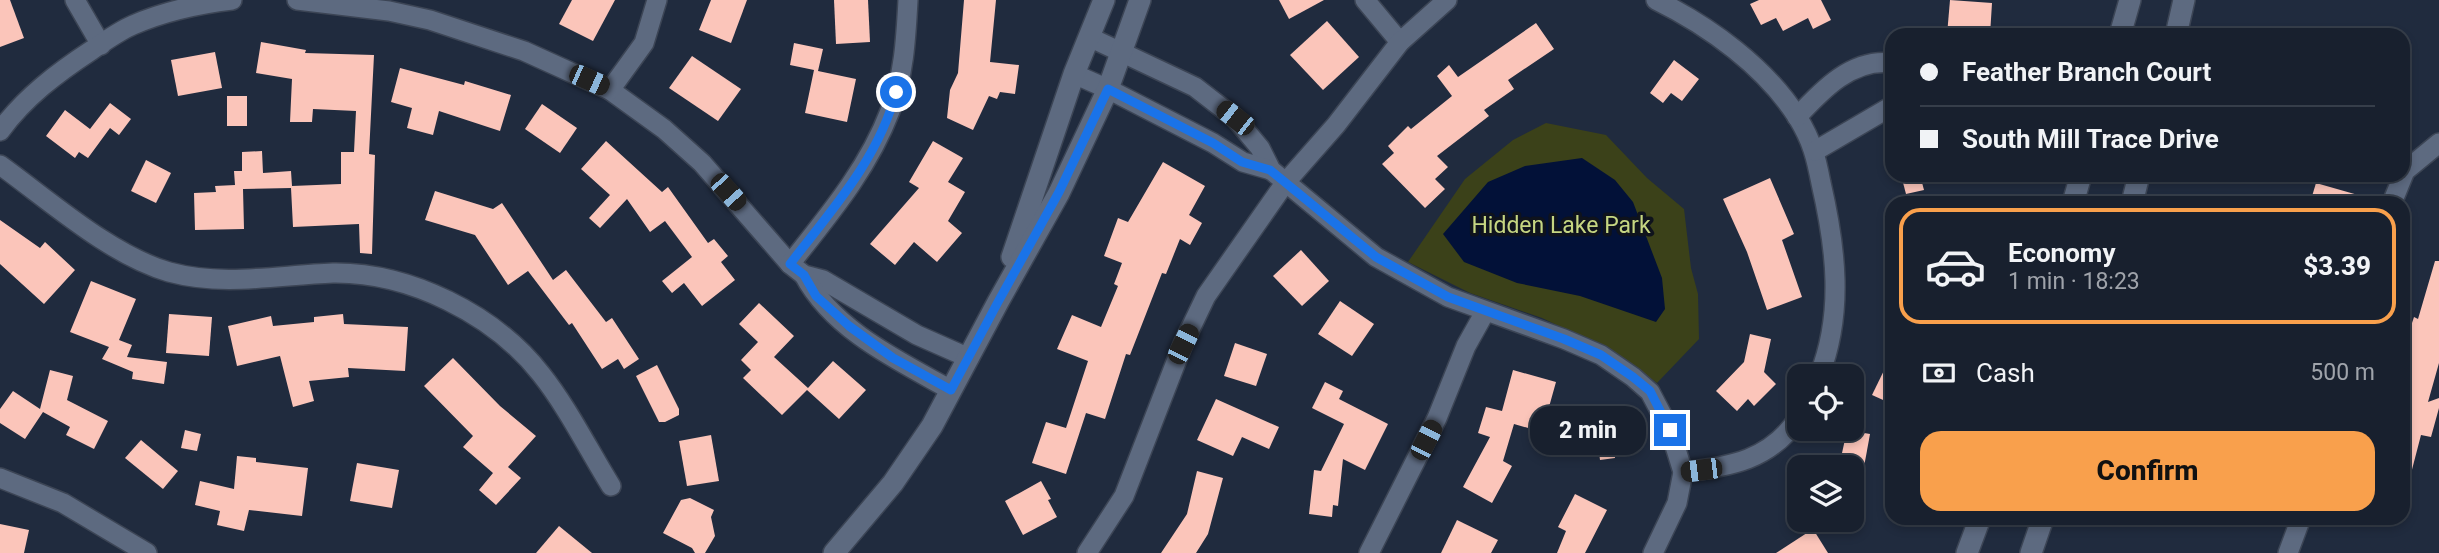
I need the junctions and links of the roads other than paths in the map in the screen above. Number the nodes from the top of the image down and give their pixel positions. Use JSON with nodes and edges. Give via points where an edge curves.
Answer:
{"nodes":[{"id":1,"x":75,"y":0,"type":"edge"},
{"id":2,"x":232,"y":0,"type":"edge"},
{"id":3,"x":297,"y":0,"type":"edge"},
{"id":4,"x":656,"y":0,"type":"edge"},
{"id":5,"x":908,"y":0,"type":"edge"},
{"id":6,"x":1104,"y":0,"type":"edge"},
{"id":7,"x":1140,"y":0,"type":"edge"},
{"id":8,"x":1365,"y":0,"type":"edge"},
{"id":9,"x":1446,"y":0,"type":"edge"},
{"id":10,"x":1656,"y":0,"type":"edge"},
{"id":11,"x":2130,"y":0,"type":"edge"},
{"id":12,"x":2190,"y":0,"type":"edge"},
{"id":13,"x":391,"y":6,"type":"edge"},
{"id":14,"x":2180,"y":18,"type":"edge"},
{"id":15,"x":2122,"y":28,"type":"edge"},
{"id":16,"x":1089,"y":37,"type":"junction"},
{"id":17,"x":1400,"y":42,"type":"junction"},
{"id":18,"x":101,"y":45,"type":"junction"},
{"id":19,"x":1122,"y":51,"type":"junction"},
{"id":20,"x":1885,"y":63,"type":"edge"},
{"id":21,"x":1074,"y":74,"type":"junction"},
{"id":22,"x":1108,"y":89,"type":"junction"},
{"id":23,"x":610,"y":90,"type":"junction"},
{"id":24,"x":1885,"y":110,"type":"edge"},
{"id":25,"x":1797,"y":117,"type":"junction"},
{"id":26,"x":0,"y":131,"type":"edge"},
{"id":27,"x":2439,"y":144,"type":"edge"},
{"id":28,"x":1815,"y":150,"type":"junction"},
{"id":29,"x":0,"y":165,"type":"edge"},
{"id":30,"x":2410,"y":166,"type":"edge"},
{"id":31,"x":1278,"y":176,"type":"junction"},
{"id":32,"x":797,"y":270,"type":"junction"},
{"id":33,"x":998,"y":302,"type":"junction"},
{"id":34,"x":1485,"y":312,"type":"junction"},
{"id":35,"x":969,"y":358,"type":"junction"},
{"id":36,"x":1824,"y":364,"type":"edge"},
{"id":37,"x":951,"y":390,"type":"junction"},
{"id":38,"x":1787,"y":432,"type":"edge"},
{"id":39,"x":1683,"y":472,"type":"junction"},
{"id":40,"x":0,"y":478,"type":"edge"},
{"id":41,"x":611,"y":486,"type":"dead end"},
{"id":42,"x":1977,"y":525,"type":"edge"},
{"id":43,"x":2041,"y":525,"type":"edge"},
{"id":44,"x":2298,"y":525,"type":"edge"},
{"id":45,"x":147,"y":553,"type":"edge"},
{"id":46,"x":834,"y":553,"type":"edge"},
{"id":47,"x":1087,"y":553,"type":"edge"},
{"id":48,"x":1369,"y":553,"type":"edge"},
{"id":49,"x":1653,"y":553,"type":"edge"},
{"id":50,"x":1967,"y":553,"type":"edge"},
{"id":51,"x":2031,"y":553,"type":"edge"},
{"id":52,"x":2288,"y":553,"type":"edge"}],
"edges":[{"from":1,"to":18,"type":"street"},
{"from":2,"to":18,"type":"street","via":[[167,13],[131,26]]},
{"from":3,"to":13,"type":"street"},
{"from":4,"to":23,"type":"street","via":[[644,43]]},
{"from":5,"to":32,"type":"street","via":[[891,110],[874,148]]},
{"from":6,"to":16,"type":"street"},
{"from":7,"to":19,"type":"street"},
{"from":8,"to":17,"type":"street"},
{"from":9,"to":17,"type":"street"},
{"from":10,"to":25,"type":"street","via":[[1735,50]]},
{"from":11,"to":15,"type":"street"},
{"from":12,"to":14,"type":"street"},
{"from":13,"to":23,"type":"street","via":[[502,44]]},
{"from":16,"to":19,"type":"street"},
{"from":16,"to":21,"type":"street"},
{"from":17,"to":31,"type":"street","via":[[1336,125]]},
{"from":18,"to":26,"type":"street","via":[[36,91]]},
{"from":19,"to":22,"type":"street"},
{"from":19,"to":31,"type":"street","via":[[1195,87],[1235,118]]},
{"from":20,"to":25,"type":"street","via":[[1852,70],[1827,85]]},
{"from":21,"to":22,"type":"street"},
{"from":21,"to":33,"type":"street"},
{"from":22,"to":31,"type":"street","via":[[1242,162]]},
{"from":22,"to":33,"type":"street","via":[[1059,192]]},
{"from":23,"to":32,"type":"street","via":[[702,163]]},
{"from":24,"to":28,"type":"street"},
{"from":25,"to":28,"type":"street"},
{"from":27,"to":30,"type":"street"},
{"from":28,"to":36,"type":"street","via":[[1833,239],[1836,293]]},
{"from":29,"to":41,"type":"street","via":[[109,244],[168,272],[223,280],[364,274],[419,288],[457,306],[520,351],[540,373]]},
{"from":31,"to":34,"type":"street","via":[[1376,257]]},
{"from":31,"to":47,"type":"street","via":[[1206,296],[1124,496]]},
{"from":32,"to":35,"type":"street"},
{"from":32,"to":37,"type":"street","via":[[816,296],[849,326],[893,358]]},
{"from":33,"to":35,"type":"street"},
{"from":34,"to":39,"type":"street","via":[[1601,355],[1633,377],[1650,391],[1670,430]]},
{"from":34,"to":48,"type":"street"},
{"from":35,"to":37,"type":"street"},
{"from":37,"to":46,"type":"street","via":[[893,483]]},
{"from":38,"to":39,"type":"street","via":[[1764,453],[1720,468]]},
{"from":39,"to":49,"type":"street","via":[[1677,503]]},
{"from":40,"to":45,"type":"street","via":[[63,503]]},
{"from":42,"to":50,"type":"street"},
{"from":43,"to":51,"type":"street"},
{"from":44,"to":52,"type":"street"}]}
